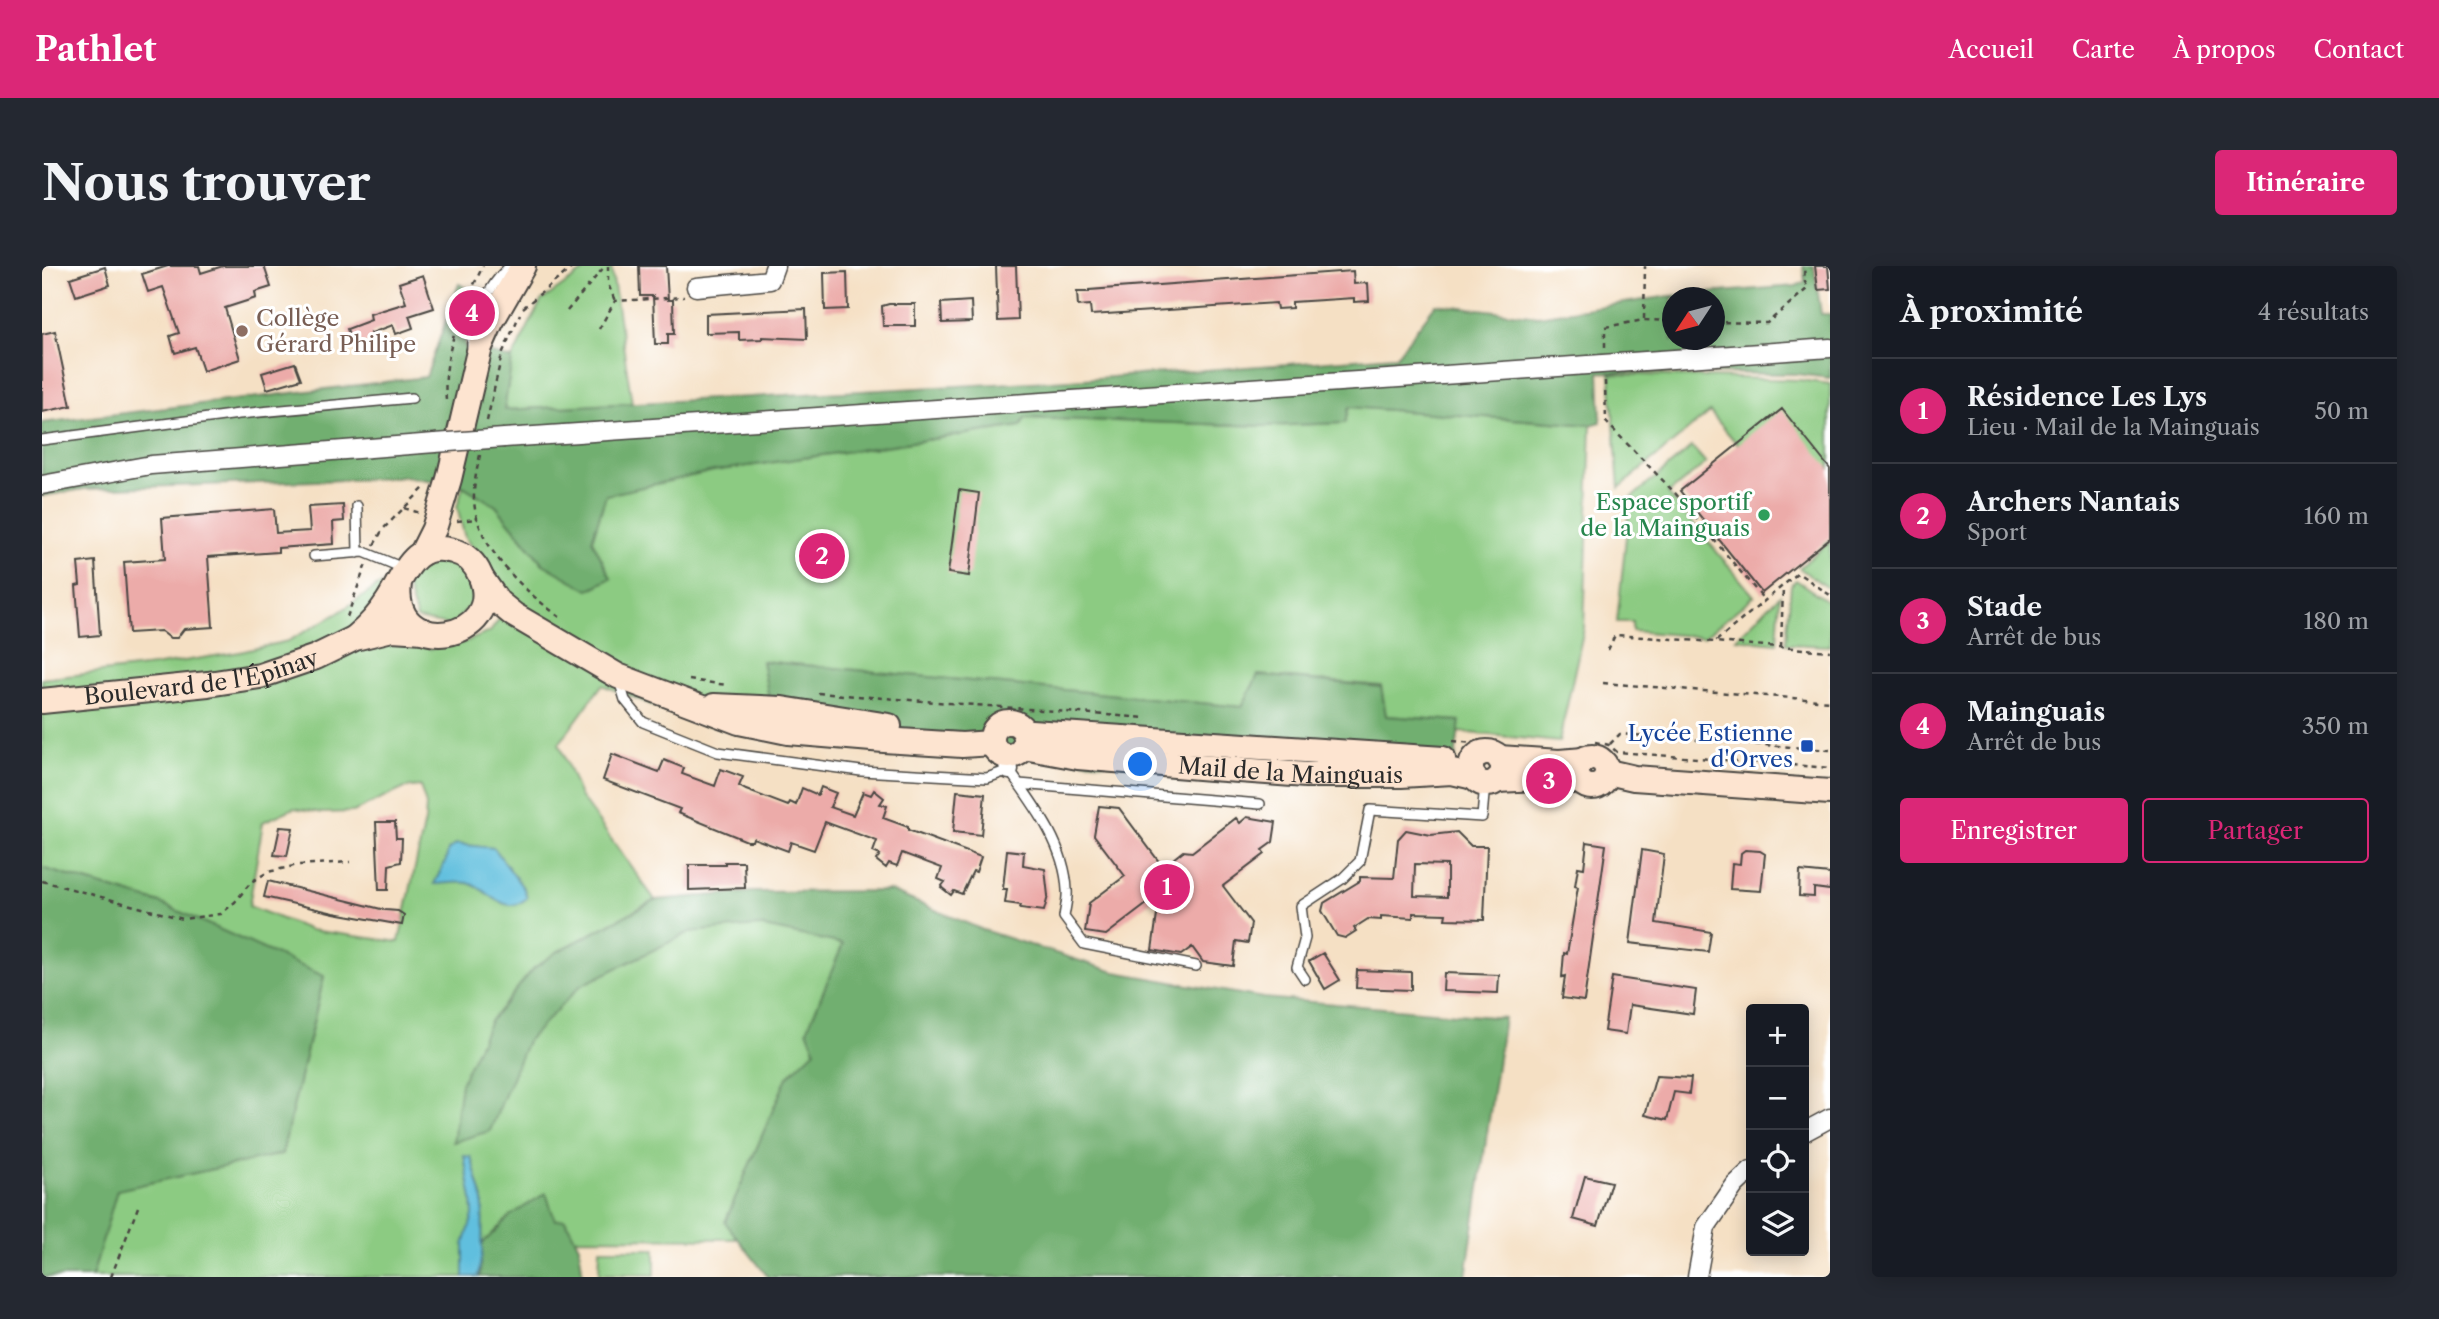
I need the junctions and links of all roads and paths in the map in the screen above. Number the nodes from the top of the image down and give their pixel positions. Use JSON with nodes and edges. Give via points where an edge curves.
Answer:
{"nodes":[{"id":1,"x":510,"y":266,"type":"edge"},
{"id":2,"x":523,"y":266,"type":"edge"},
{"id":3,"x":574,"y":266,"type":"edge"},
{"id":4,"x":607,"y":266,"type":"edge"},
{"id":5,"x":1645,"y":266,"type":"edge"},
{"id":6,"x":1804,"y":266,"type":"edge"},
{"id":7,"x":774,"y":268,"type":"edge"},
{"id":8,"x":692,"y":292,"type":"joint"},
{"id":9,"x":615,"y":301,"type":"junction"},
{"id":10,"x":567,"y":311,"type":"dead end"},
{"id":11,"x":1643,"y":320,"type":"junction"},
{"id":12,"x":1662,"y":321,"type":"edge"},
{"id":13,"x":1725,"y":322,"type":"edge"},
{"id":14,"x":598,"y":329,"type":"dead end"},
{"id":15,"x":1830,"y":348,"type":"edge"},
{"id":16,"x":1605,"y":364,"type":"junction"},
{"id":17,"x":475,"y":369,"type":"junction"},
{"id":18,"x":412,"y":398,"type":"dead end"},
{"id":19,"x":486,"y":429,"type":"dead end"},
{"id":20,"x":42,"y":440,"type":"edge"},
{"id":21,"x":481,"y":451,"type":"dead end"},
{"id":22,"x":449,"y":479,"type":"junction"},
{"id":23,"x":42,"y":485,"type":"edge"},
{"id":24,"x":357,"y":506,"type":"dead end"},
{"id":25,"x":358,"y":553,"type":"junction"},
{"id":26,"x":314,"y":556,"type":"dead end"},
{"id":27,"x":408,"y":569,"type":"junction"},
{"id":28,"x":475,"y":569,"type":"junction"},
{"id":29,"x":1783,"y":586,"type":"junction"},
{"id":30,"x":1830,"y":595,"type":"edge"},
{"id":31,"x":1765,"y":601,"type":"junction"},
{"id":32,"x":566,"y":621,"type":"dead end"},
{"id":33,"x":528,"y":625,"type":"junction"},
{"id":34,"x":465,"y":628,"type":"junction"},
{"id":35,"x":424,"y":631,"type":"junction"},
{"id":36,"x":355,"y":638,"type":"junction"},
{"id":37,"x":1715,"y":642,"type":"junction"},
{"id":38,"x":1781,"y":647,"type":"junction"},
{"id":39,"x":1608,"y":650,"type":"dead end"},
{"id":40,"x":1830,"y":651,"type":"edge"},
{"id":41,"x":618,"y":676,"type":"junction"},
{"id":42,"x":683,"y":679,"type":"dead end"},
{"id":43,"x":1603,"y":683,"type":"dead end"},
{"id":44,"x":732,"y":686,"type":"dead end"},
{"id":45,"x":812,"y":693,"type":"dead end"},
{"id":46,"x":42,"y":701,"type":"edge"},
{"id":47,"x":1830,"y":701,"type":"edge"},
{"id":48,"x":1145,"y":718,"type":"dead end"},
{"id":49,"x":1452,"y":741,"type":"dead end"},
{"id":50,"x":1830,"y":750,"type":"edge"},
{"id":51,"x":1010,"y":753,"type":"junction"},
{"id":52,"x":1486,"y":767,"type":"junction"},
{"id":53,"x":1830,"y":768,"type":"edge"},
{"id":54,"x":1830,"y":792,"type":"edge"},
{"id":55,"x":1260,"y":804,"type":"dead end"},
{"id":56,"x":350,"y":862,"type":"dead end"},
{"id":57,"x":42,"y":881,"type":"edge"},
{"id":58,"x":1196,"y":966,"type":"dead end"},
{"id":59,"x":1305,"y":979,"type":"dead end"},
{"id":60,"x":1830,"y":1118,"type":"edge"},
{"id":61,"x":1808,"y":1130,"type":"edge"},
{"id":62,"x":1746,"y":1175,"type":"edge"},
{"id":63,"x":138,"y":1207,"type":"dead end"},
{"id":64,"x":111,"y":1277,"type":"edge"},
{"id":65,"x":1697,"y":1277,"type":"edge"}],
"edges":[{"from":1,"to":17,"type":"lane","via":[[500,275],[474,322]]},
{"from":2,"to":17,"type":"street","via":[[491,322]]},
{"from":3,"to":19,"type":"path","via":[[524,307],[502,354]]},
{"from":4,"to":9,"type":"path"},
{"from":4,"to":10,"type":"path"},
{"from":5,"to":11,"type":"path"},
{"from":6,"to":13,"type":"path","via":[[1808,288],[1767,323]]},
{"from":7,"to":8,"type":"street","via":[[769,280]]},
{"from":8,"to":9,"type":"path"},
{"from":9,"to":14,"type":"path"},
{"from":11,"to":12,"type":"path"},
{"from":11,"to":16,"type":"path","via":[[1605,327]]},
{"from":15,"to":16,"type":"street"},
{"from":16,"to":23,"type":"street","bridge":true,"via":[[435,443],[151,465]]},
{"from":16,"to":31,"type":"path","via":[[1606,422],[1675,493]]},
{"from":17,"to":22,"type":"street"},
{"from":18,"to":20,"type":"lane","via":[[239,414]]},
{"from":21,"to":32,"type":"path","via":[[474,486],[482,529],[518,583]]},
{"from":22,"to":27,"type":"street","name":"Boulevard de l'Épinay","via":[[434,529]]},
{"from":22,"to":28,"type":"street","name":"Mail de la Mainguais","via":[[452,526]]},
{"from":24,"to":25,"type":"lane"},
{"from":25,"to":26,"type":"lane"},
{"from":25,"to":27,"type":"lane"},
{"from":27,"to":28,"type":"street","via":[[436,549],[450,550]]},
{"from":27,"to":35,"type":"street","via":[[399,599],[402,611]]},
{"from":27,"to":36,"type":"street","name":"Boulevard de l'Épinay","via":[[381,611]]},
{"from":28,"to":33,"type":"street","name":"Mail de la Mainguais","via":[[498,602]]},
{"from":28,"to":34,"type":"street","via":[[484,594],[482,606]]},
{"from":29,"to":30,"type":"path","via":[[1798,573]]},
{"from":29,"to":31,"type":"path"},
{"from":29,"to":38,"type":"path"},
{"from":31,"to":37,"type":"path"},
{"from":33,"to":34,"type":"street","name":"Mail de la Mainguais","via":[[494,622]]},
{"from":33,"to":41,"type":"street","name":"Mail de la Mainguais"},
{"from":34,"to":35,"type":"street","via":[[446,635]]},
{"from":35,"to":36,"type":"street","name":"Boulevard de l'Épinay","via":[[392,629]]},
{"from":36,"to":46,"type":"street","name":"Boulevard de l'Épinay","via":[[260,676]]},
{"from":37,"to":38,"type":"path"},
{"from":37,"to":39,"type":"path","via":[[1615,635]]},
{"from":38,"to":40,"type":"path"},
{"from":41,"to":51,"type":"street","name":"Mail de la Mainguais","via":[[739,722],[788,732]]},
{"from":41,"to":51,"type":"lane","via":[[625,700],[643,722],[718,752],[875,772],[987,778]]},
{"from":42,"to":44,"type":"path"},
{"from":43,"to":47,"type":"path"},
{"from":45,"to":48,"type":"path"},
{"from":49,"to":52,"type":"path"},
{"from":50,"to":53,"type":"path","via":[[1620,734],[1609,745],[1617,752]]},
{"from":51,"to":52,"type":"street","name":"Mail de la Mainguais","via":[[1093,735]]},
{"from":51,"to":55,"type":"lane"},
{"from":51,"to":58,"type":"lane","via":[[1058,849],[1067,890],[1064,917],[1084,944]]},
{"from":52,"to":54,"type":"street","name":"Mail de la Mainguais","via":[[1558,777],[1582,771],[1588,787],[1598,787],[1608,772],[1634,778]]},
{"from":52,"to":59,"type":"lane","via":[[1482,817],[1370,810],[1360,861],[1301,906],[1305,938],[1297,967]]},
{"from":56,"to":57,"type":"path","via":[[298,864],[268,872],[250,882],[221,914],[183,919]]},
{"from":60,"to":61,"type":"street"},
{"from":62,"to":65,"type":"street","via":[[1706,1227]]},
{"from":63,"to":64,"type":"path"}]}
